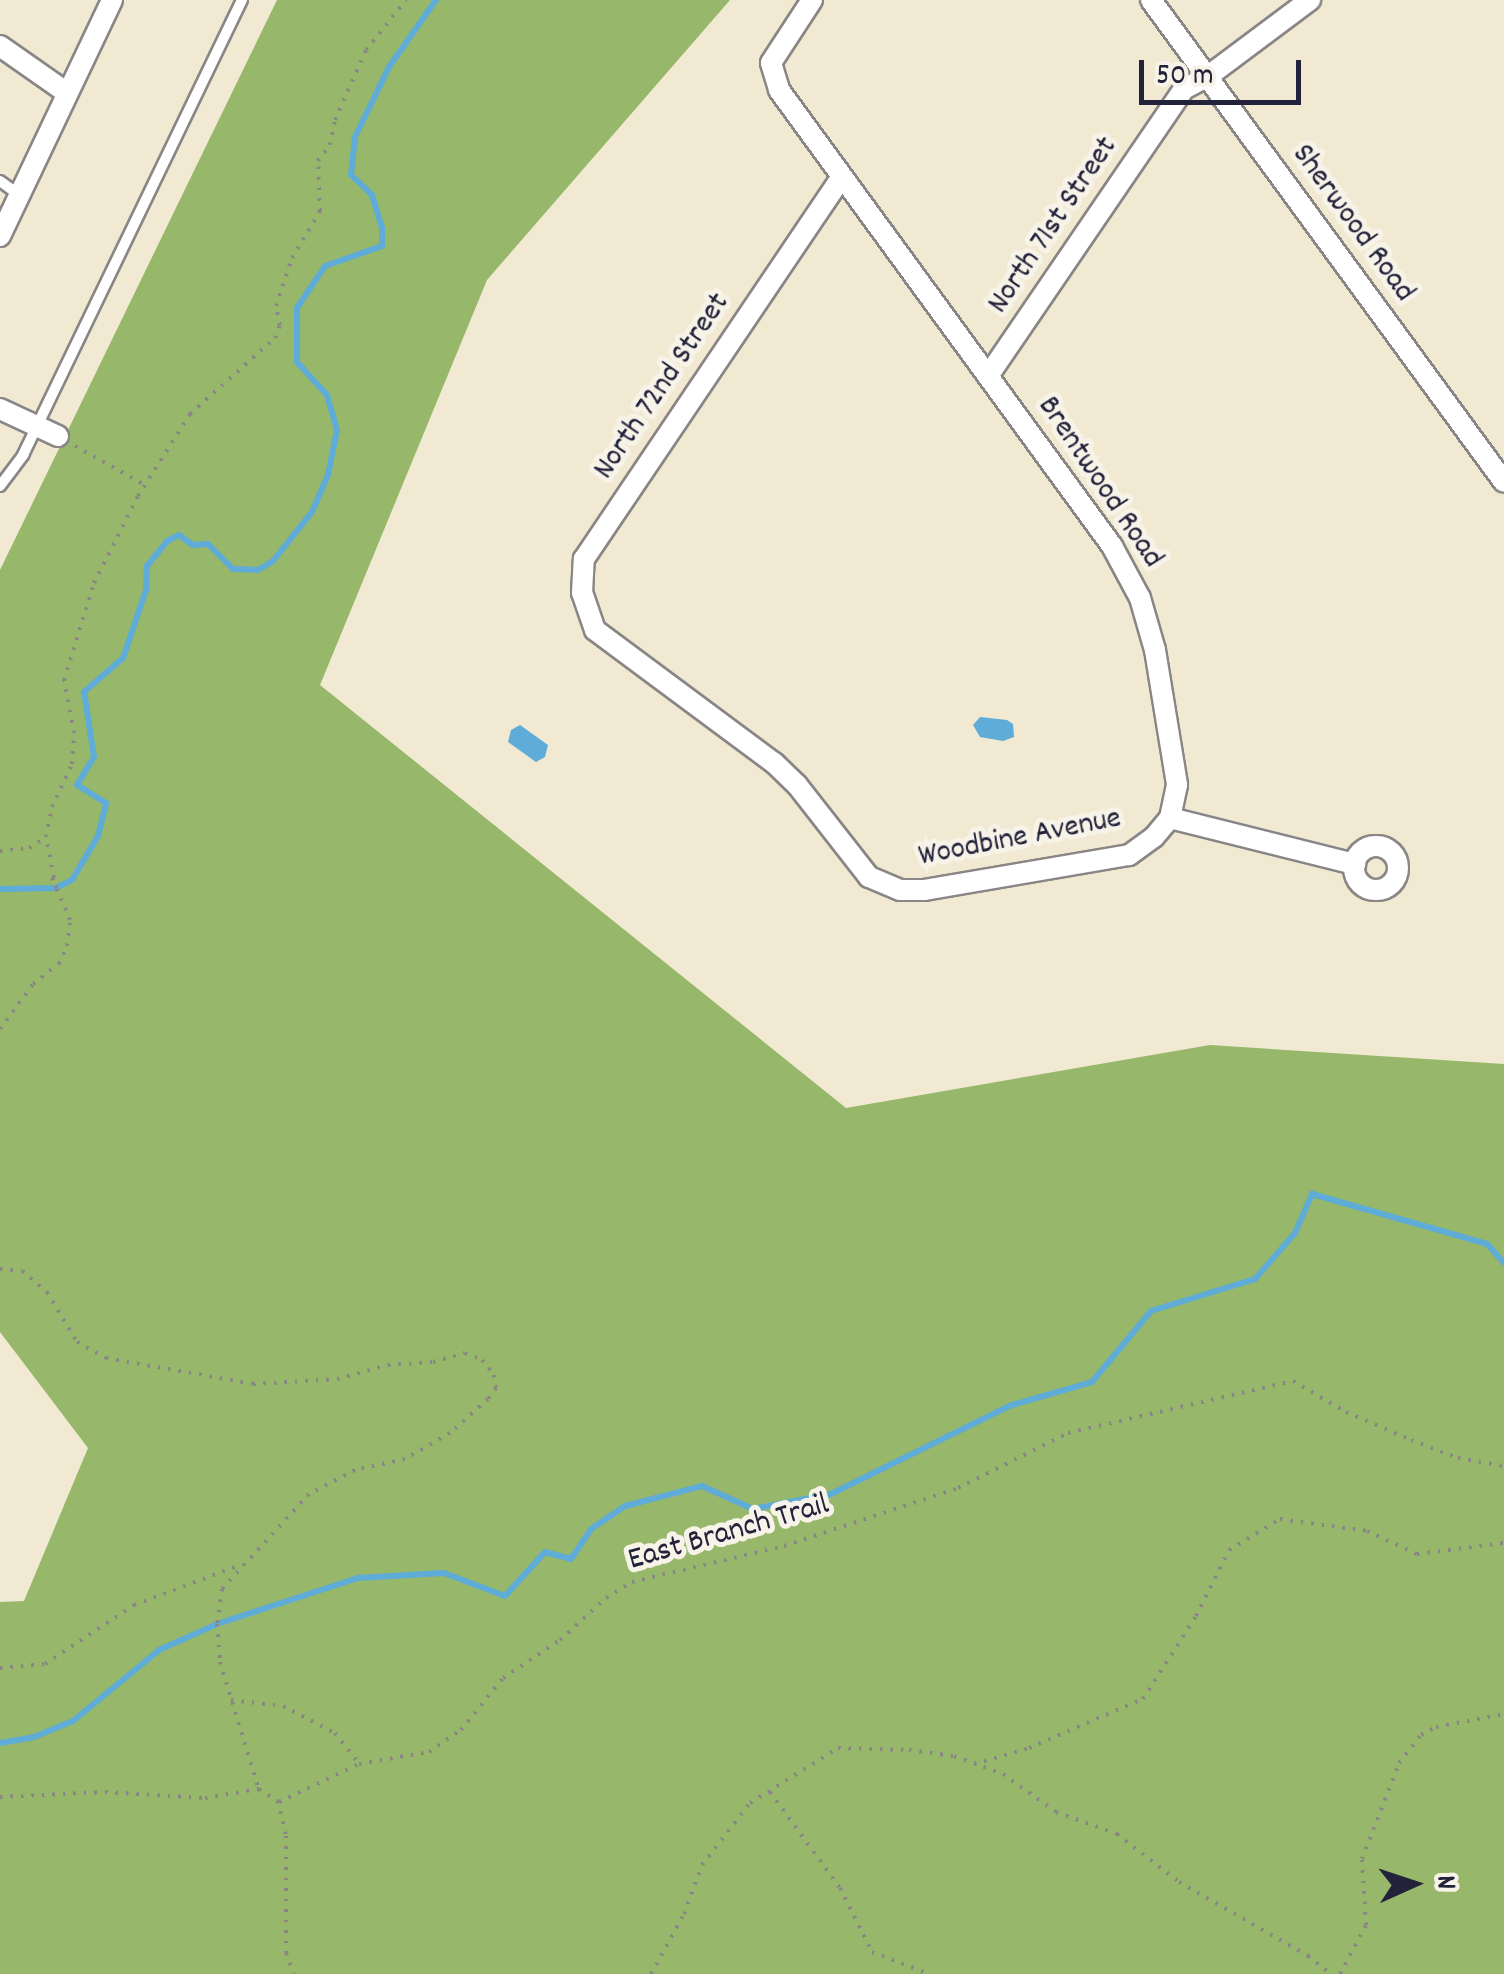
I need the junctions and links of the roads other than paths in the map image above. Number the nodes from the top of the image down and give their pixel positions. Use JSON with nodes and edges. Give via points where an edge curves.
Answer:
{"nodes":[{"id":1,"x":112,"y":0,"type":"edge"},
{"id":2,"x":242,"y":0,"type":"edge"},
{"id":3,"x":812,"y":0,"type":"edge"},
{"id":4,"x":1152,"y":0,"type":"edge"},
{"id":5,"x":1310,"y":0,"type":"edge"},
{"id":6,"x":0,"y":46,"type":"edge"},
{"id":7,"x":1207,"y":77,"type":"junction"},
{"id":8,"x":66,"y":93,"type":"junction"},
{"id":9,"x":842,"y":177,"type":"junction"},
{"id":10,"x":0,"y":181,"type":"edge"},
{"id":11,"x":20,"y":195,"type":"junction"},
{"id":12,"x":0,"y":236,"type":"edge"},
{"id":13,"x":988,"y":376,"type":"junction"},
{"id":14,"x":0,"y":409,"type":"edge"},
{"id":15,"x":34,"y":427,"type":"junction"},
{"id":16,"x":58,"y":436,"type":"road end"},
{"id":17,"x":1504,"y":482,"type":"edge"},
{"id":18,"x":0,"y":486,"type":"edge"},
{"id":19,"x":605,"y":640,"type":"joint"},
{"id":20,"x":1170,"y":818,"type":"junction"},
{"id":21,"x":1355,"y":864,"type":"dead end"}],
"edges":[{"from":1,"to":8,"type":"street"},
{"from":2,"to":15,"type":"lane"},
{"from":3,"to":9,"type":"street","name":"Brentwood Road","via":[[771,64],[779,90]]},
{"from":4,"to":7,"type":"street","name":"Sherwood Road"},
{"from":5,"to":7,"type":"street","name":"North 71st Street"},
{"from":6,"to":8,"type":"street"},
{"from":7,"to":13,"type":"street","name":"North 71st Street","via":[[1184,89]]},
{"from":7,"to":17,"type":"street","name":"Sherwood Road"},
{"from":8,"to":11,"type":"street"},
{"from":9,"to":13,"type":"street","name":"Brentwood Road"},
{"from":9,"to":19,"type":"street","name":"North 72nd Street","via":[[584,560],[582,594],[594,630]]},
{"from":10,"to":11,"type":"lane"},
{"from":11,"to":12,"type":"street"},
{"from":13,"to":20,"type":"street","name":"Brentwood Road","via":[[1112,546],[1140,598],[1156,650],[1178,784]]},
{"from":14,"to":15,"type":"street"},
{"from":15,"to":16,"type":"street"},
{"from":15,"to":18,"type":"lane"},
{"from":19,"to":20,"type":"street","name":"Woodbine Avenue","via":[[774,762],[869,877],[900,890],[1130,856]]},
{"from":20,"to":21,"type":"street"}]}
